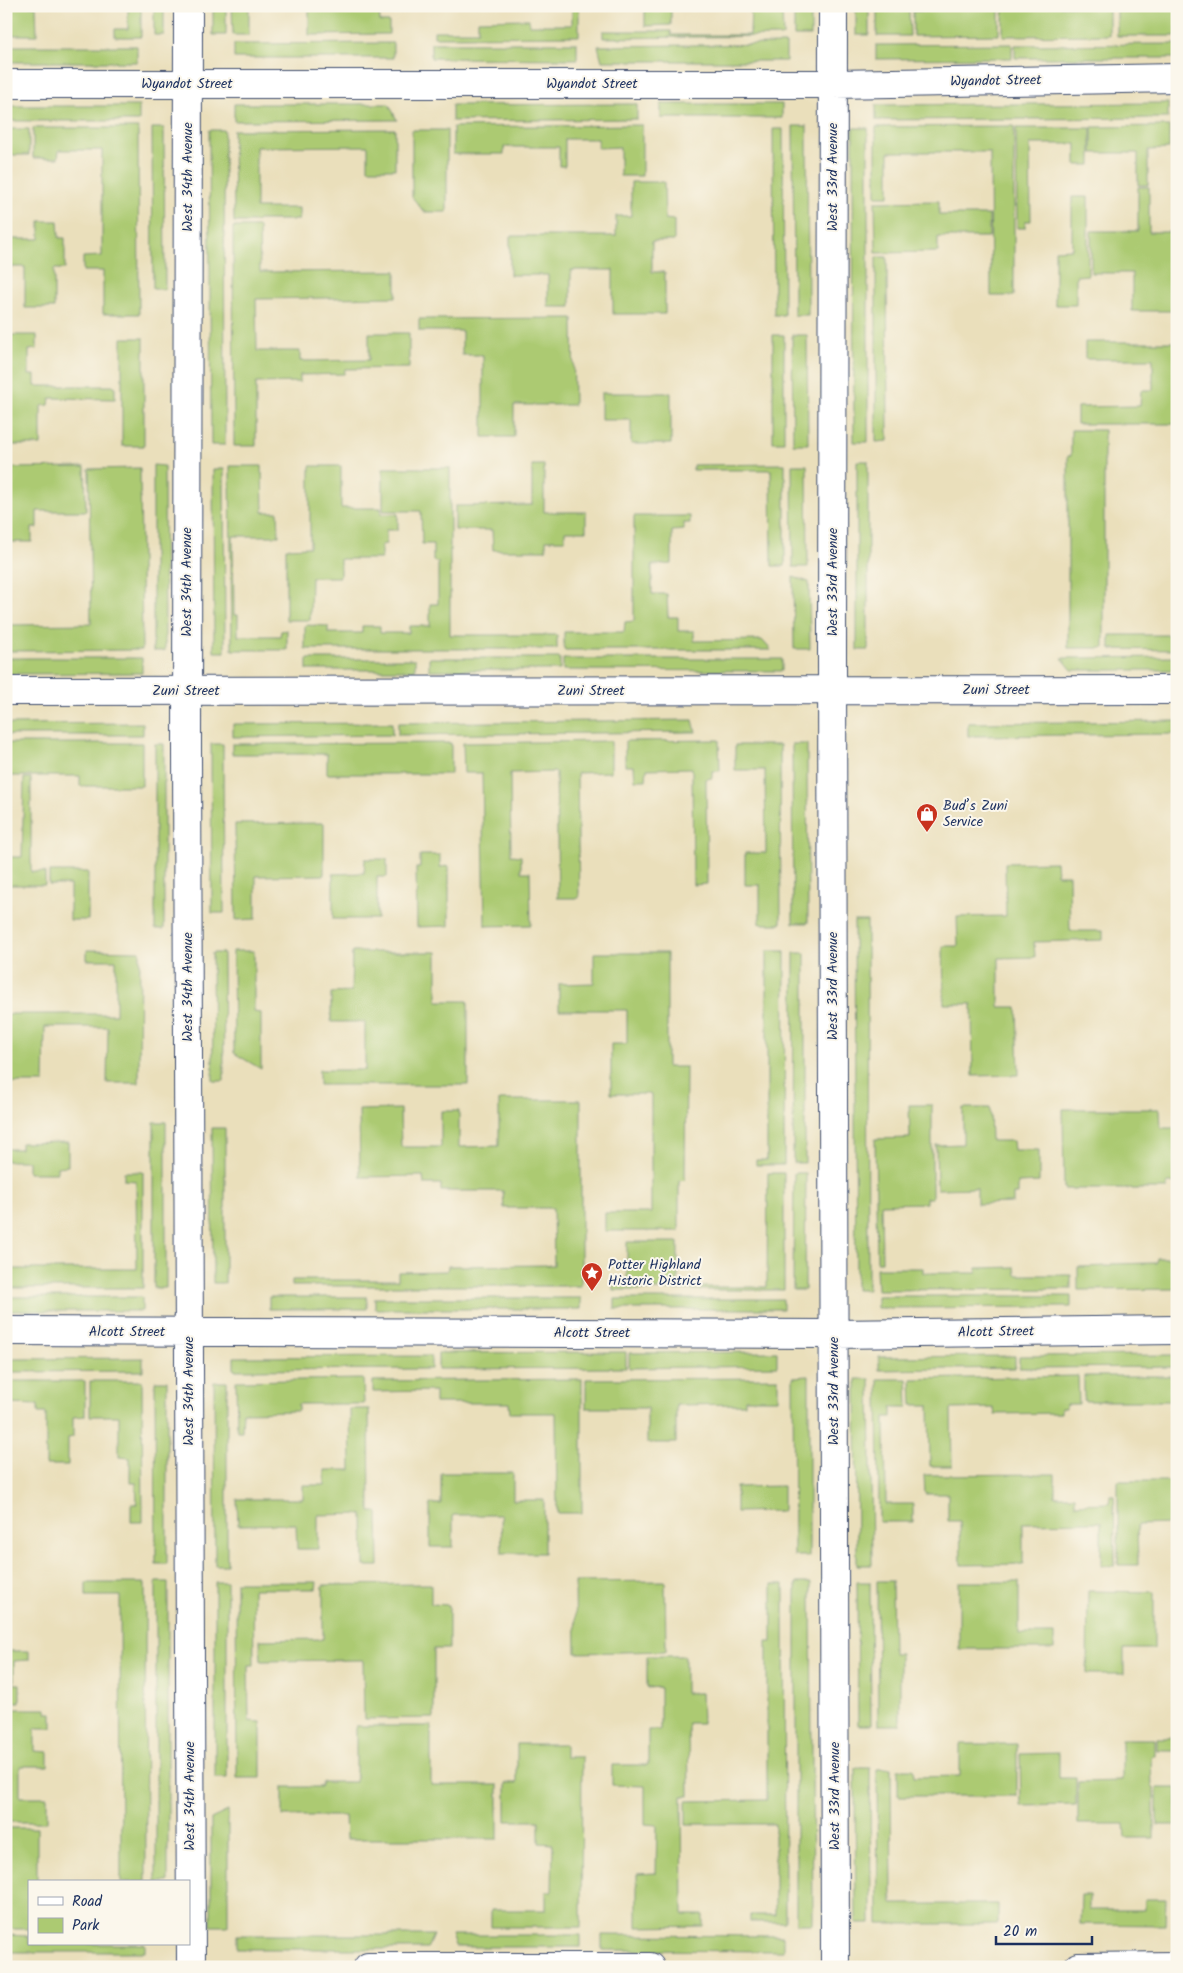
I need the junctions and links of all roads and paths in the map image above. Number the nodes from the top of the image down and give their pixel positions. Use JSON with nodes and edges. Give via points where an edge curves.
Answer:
{"nodes":[{"id":1,"x":188,"y":6,"type":"edge"},
{"id":2,"x":833,"y":6,"type":"edge"},
{"id":3,"x":1177,"y":78,"type":"edge"},
{"id":4,"x":6,"y":84,"type":"edge"},
{"id":5,"x":188,"y":84,"type":"junction"},
{"id":6,"x":834,"y":84,"type":"junction"},
{"id":7,"x":833,"y":690,"type":"junction"},
{"id":8,"x":1177,"y":690,"type":"edge"},
{"id":9,"x":6,"y":691,"type":"edge"},
{"id":10,"x":187,"y":691,"type":"junction"},
{"id":11,"x":1177,"y":1330,"type":"edge"},
{"id":12,"x":6,"y":1332,"type":"edge"},
{"id":13,"x":189,"y":1332,"type":"junction"},
{"id":14,"x":833,"y":1334,"type":"junction"},
{"id":15,"x":190,"y":1880,"type":"edge"},
{"id":16,"x":190,"y":1946,"type":"edge"},
{"id":17,"x":1177,"y":1966,"type":"edge"},
{"id":18,"x":190,"y":1967,"type":"edge"},
{"id":19,"x":368,"y":1967,"type":"edge"},
{"id":20,"x":650,"y":1967,"type":"edge"},
{"id":21,"x":836,"y":1967,"type":"edge"},
{"id":22,"x":1078,"y":1967,"type":"edge"}],
"edges":[{"from":1,"to":5,"type":"street","name":"West 34th Avenue"},
{"from":2,"to":6,"type":"street","name":"West 33rd Avenue"},
{"from":3,"to":6,"type":"street","name":"Wyandot Street"},
{"from":4,"to":5,"type":"street","name":"Wyandot Street"},
{"from":5,"to":6,"type":"street","name":"Wyandot Street"},
{"from":5,"to":10,"type":"street","name":"West 34th Avenue"},
{"from":6,"to":7,"type":"street","name":"West 33rd Avenue"},
{"from":7,"to":8,"type":"street","name":"Zuni Street"},
{"from":7,"to":10,"type":"street","name":"Zuni Street"},
{"from":7,"to":14,"type":"street","name":"West 33rd Avenue"},
{"from":9,"to":10,"type":"street","name":"Zuni Street"},
{"from":10,"to":13,"type":"street","name":"West 34th Avenue"},
{"from":11,"to":14,"type":"street","name":"Alcott Street"},
{"from":12,"to":13,"type":"street","name":"Alcott Street"},
{"from":13,"to":14,"type":"street","name":"Alcott Street"},
{"from":13,"to":15,"type":"street","name":"West 34th Avenue"},
{"from":14,"to":21,"type":"street","name":"West 33rd Avenue"},
{"from":16,"to":18,"type":"street","name":"West 34th Avenue"},
{"from":17,"to":22,"type":"street"},
{"from":19,"to":20,"type":"street"}]}
